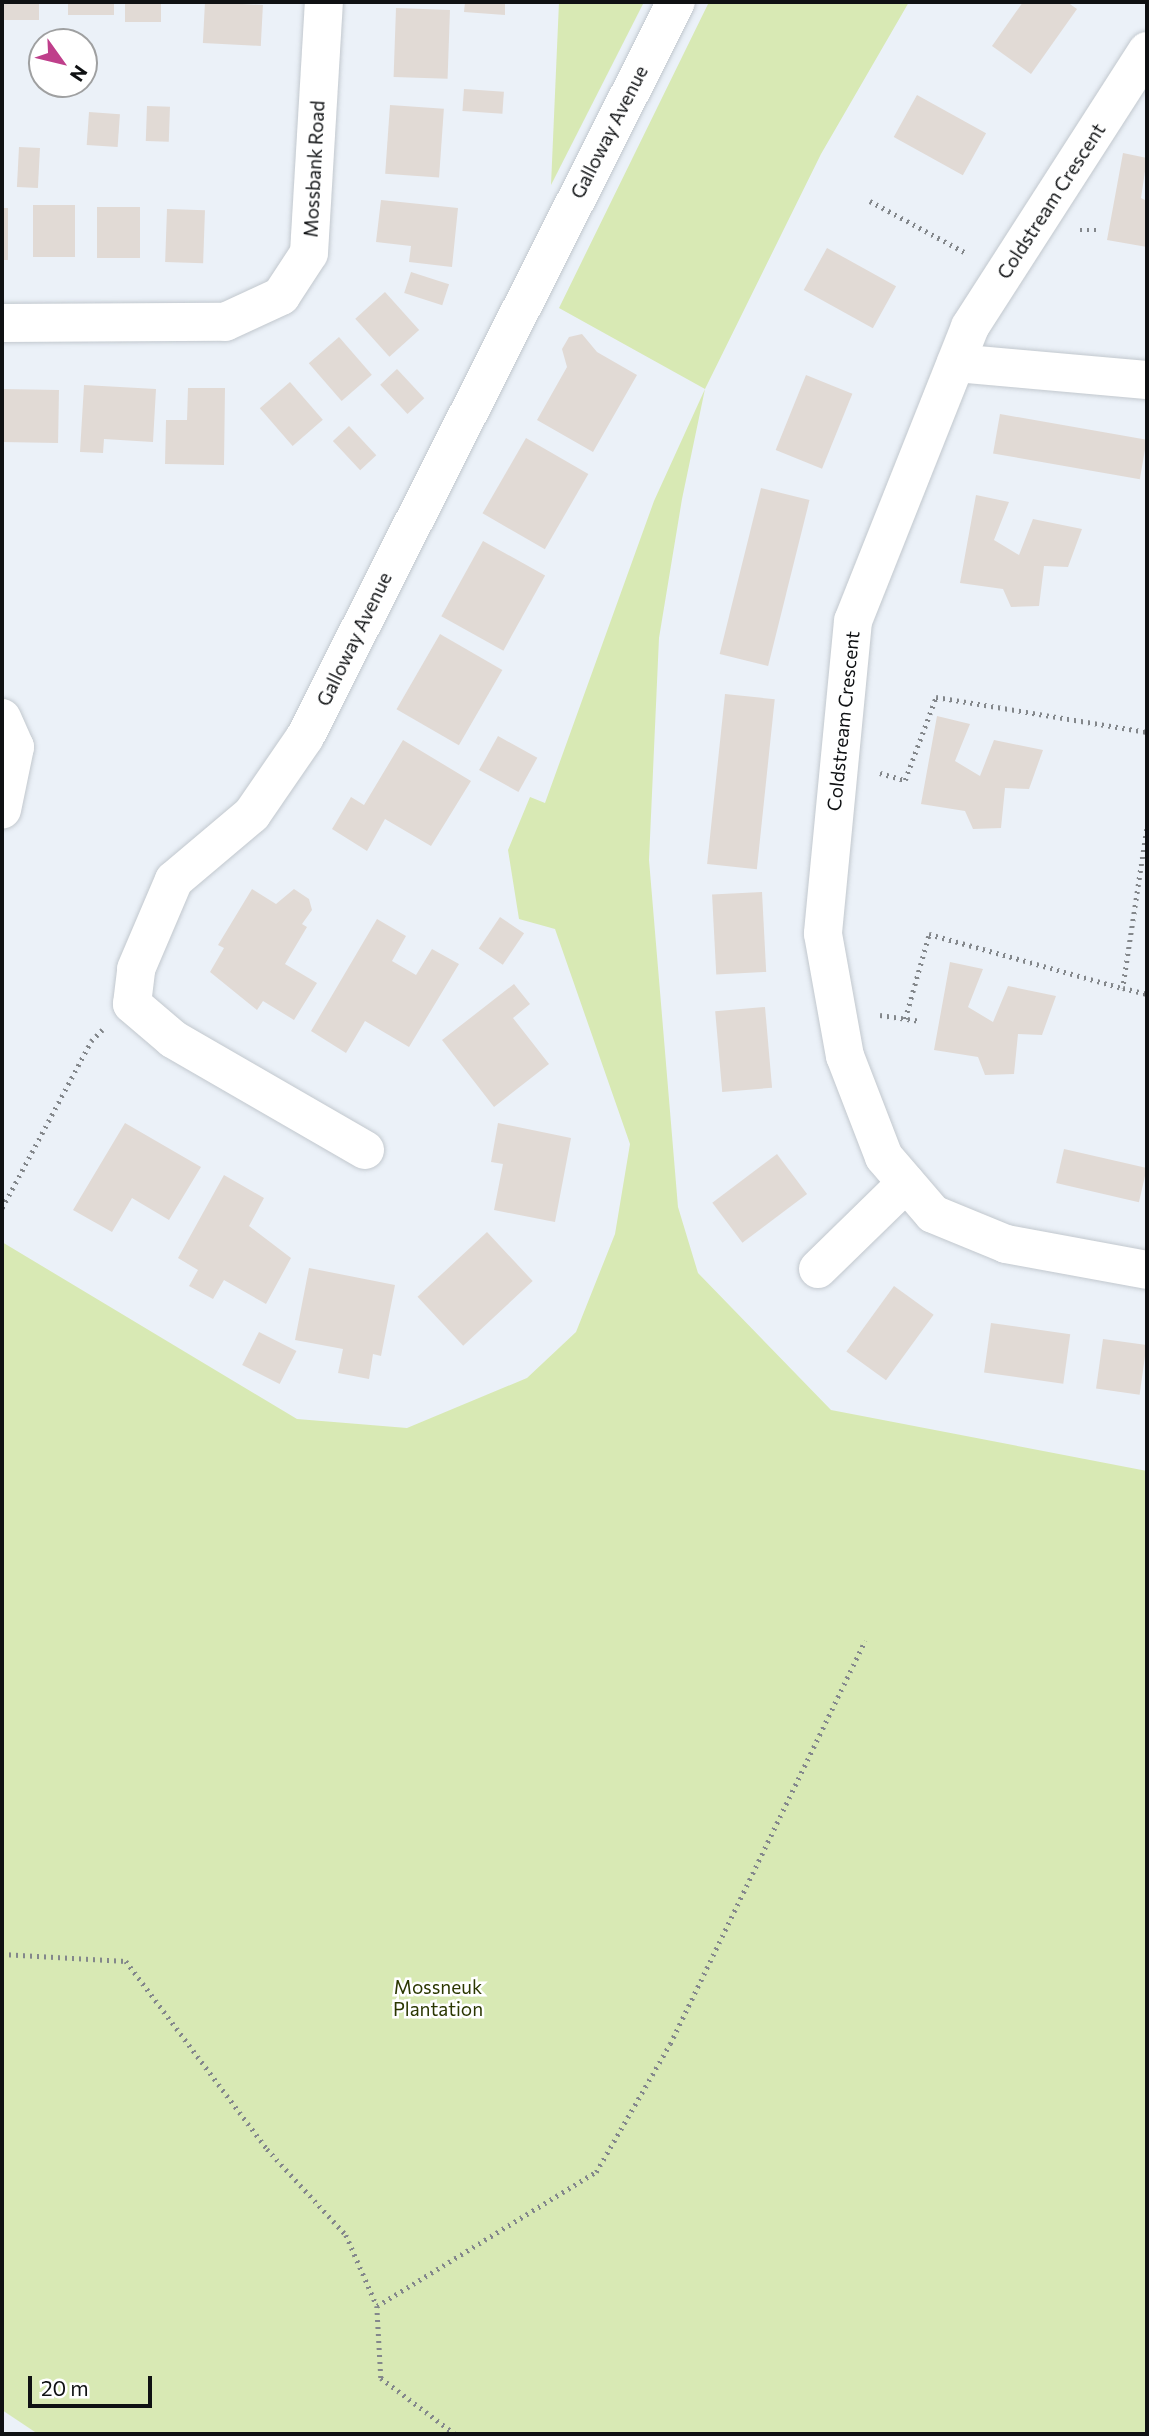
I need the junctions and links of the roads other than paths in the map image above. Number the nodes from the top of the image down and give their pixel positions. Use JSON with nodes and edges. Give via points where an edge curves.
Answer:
{"nodes":[{"id":1,"x":324,"y":2,"type":"edge"},
{"id":2,"x":676,"y":2,"type":"edge"},
{"id":3,"x":1147,"y":51,"type":"edge"},
{"id":4,"x":2,"y":323,"type":"edge"},
{"id":5,"x":956,"y":363,"type":"junction"},
{"id":6,"x":1147,"y":380,"type":"edge"},
{"id":7,"x":2,"y":718,"type":"edge"},
{"id":8,"x":2,"y":810,"type":"edge"},
{"id":9,"x":365,"y":1150,"type":"dead end"},
{"id":10,"x":906,"y":1183,"type":"junction"},
{"id":11,"x":818,"y":1269,"type":"dead end"},
{"id":12,"x":1147,"y":1270,"type":"edge"}],
"edges":[{"from":1,"to":4,"type":"street","name":"Mossbank Road","via":[[309,253],[281,296],[225,322]]},
{"from":2,"to":9,"type":"street","name":"Galloway Avenue","via":[[305,737],[252,814],[174,880],[136,969],[132,1004],[173,1039]]},
{"from":3,"to":5,"type":"street","name":"Coldstream Crescent","via":[[1004,274]]},
{"from":5,"to":6,"type":"street"},
{"from":5,"to":10,"type":"street","name":"Coldstream Crescent","via":[[853,621],[823,934],[845,1056],[884,1157]]},
{"from":7,"to":8,"type":"street","via":[[15,747]]},
{"from":10,"to":11,"type":"street"},
{"from":10,"to":12,"type":"street","name":"Coldstream Crescent","via":[[933,1214],[1006,1244]]}]}
